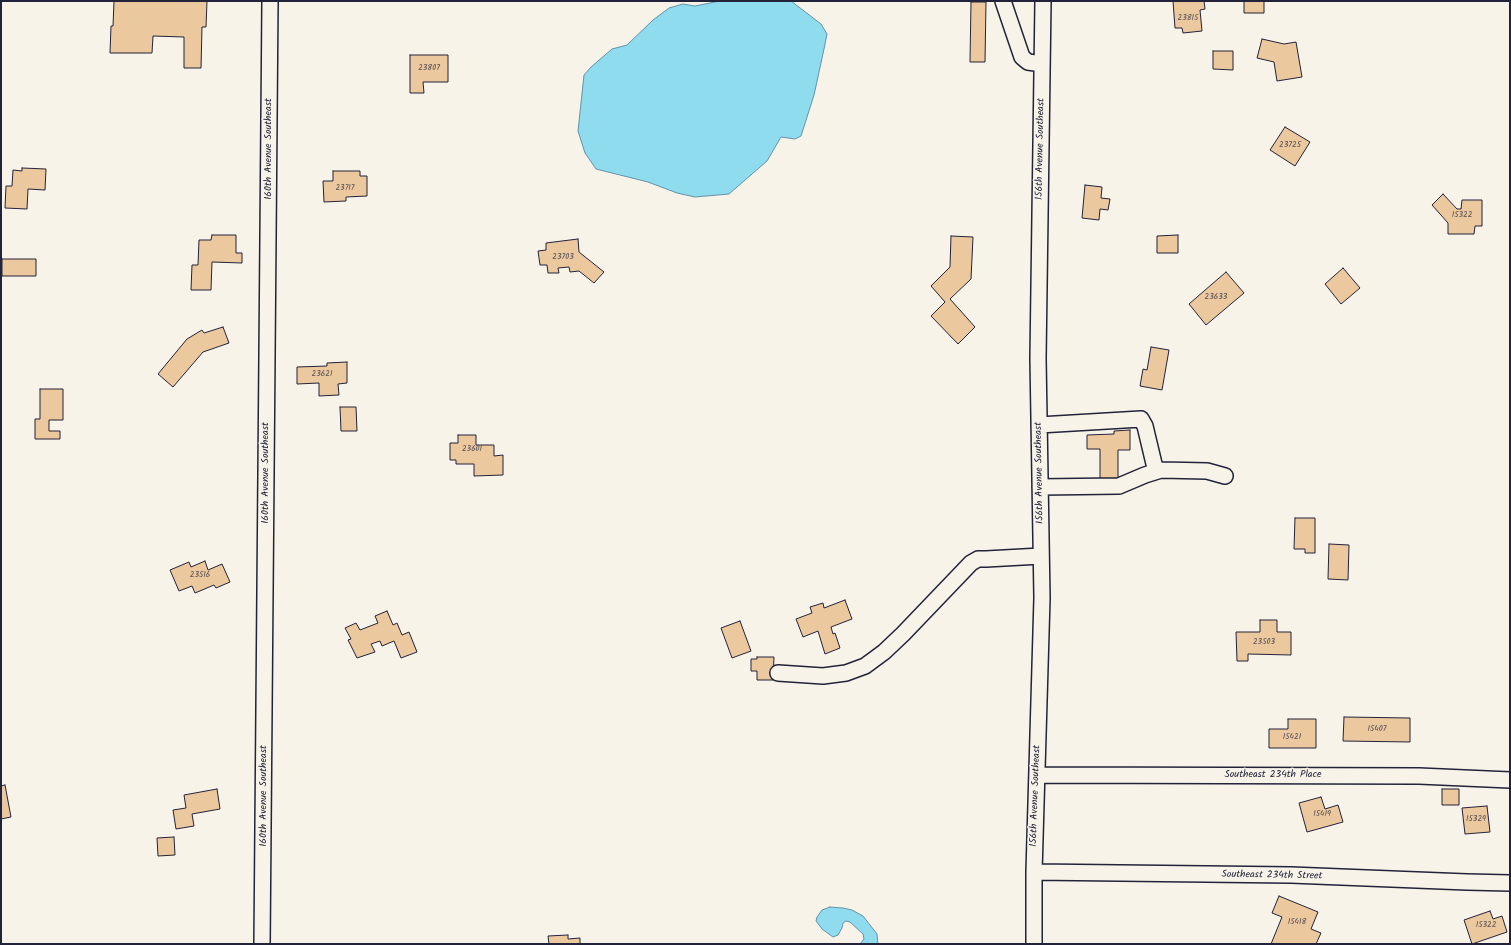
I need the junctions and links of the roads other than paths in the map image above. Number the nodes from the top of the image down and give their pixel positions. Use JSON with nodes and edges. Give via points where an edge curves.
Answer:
{"nodes":[{"id":1,"x":270,"y":1,"type":"edge"},
{"id":2,"x":1003,"y":1,"type":"edge"},
{"id":3,"x":1043,"y":1,"type":"edge"},
{"id":4,"x":1042,"y":64,"type":"junction"},
{"id":5,"x":1039,"y":425,"type":"junction"},
{"id":6,"x":1161,"y":470,"type":"junction"},
{"id":7,"x":1225,"y":476,"type":"dead end"},
{"id":8,"x":1040,"y":488,"type":"junction"},
{"id":9,"x":1041,"y":556,"type":"junction"},
{"id":10,"x":778,"y":673,"type":"dead end"},
{"id":11,"x":1037,"y":775,"type":"junction"},
{"id":12,"x":1510,"y":780,"type":"edge"},
{"id":13,"x":1034,"y":872,"type":"junction"},
{"id":14,"x":1510,"y":883,"type":"edge"},
{"id":15,"x":262,"y":944,"type":"edge"},
{"id":16,"x":1034,"y":944,"type":"edge"}],
"edges":[{"from":1,"to":15,"type":"street","name":"160th Avenue Southeast"},
{"from":2,"to":4,"type":"street","via":[[1022,57],[1028,62]]},
{"from":3,"to":4,"type":"street","name":"156th Avenue Southeast"},
{"from":4,"to":5,"type":"street","name":"156th Avenue Southeast"},
{"from":5,"to":6,"type":"street","via":[[1141,419],[1155,468]]},
{"from":5,"to":8,"type":"street","name":"156th Avenue Southeast"},
{"from":6,"to":7,"type":"street","via":[[1208,471]]},
{"from":6,"to":8,"type":"street","via":[[1119,486]]},
{"from":8,"to":9,"type":"street","name":"156th Avenue Southeast"},
{"from":9,"to":10,"type":"street","via":[[978,559],[971,563],[903,634],[865,666],[846,673],[823,676]]},
{"from":9,"to":11,"type":"street","name":"156th Avenue Southeast"},
{"from":11,"to":12,"type":"street","name":"Southeast 234th Place","via":[[1403,776]]},
{"from":11,"to":13,"type":"street","name":"156th Avenue Southeast"},
{"from":13,"to":14,"type":"street","name":"Southeast 234th Street","via":[[1291,875]]},
{"from":13,"to":16,"type":"street","name":"156th Avenue Southeast"}]}
